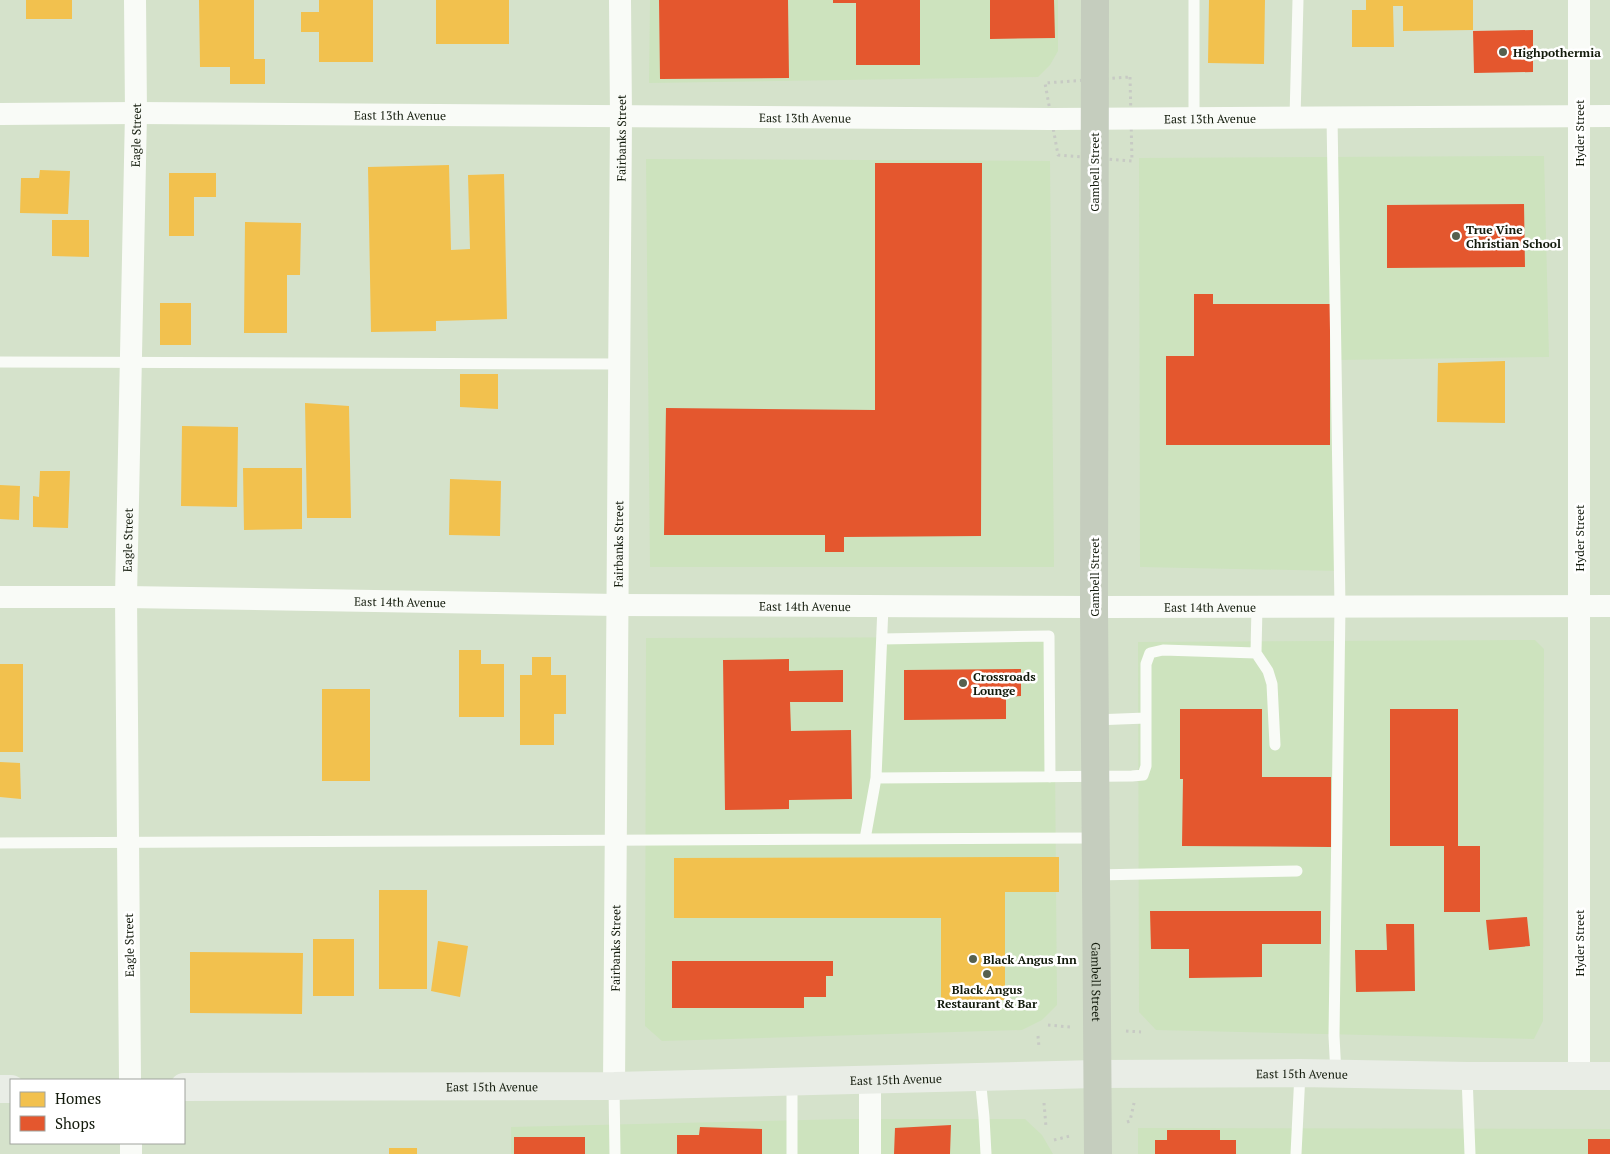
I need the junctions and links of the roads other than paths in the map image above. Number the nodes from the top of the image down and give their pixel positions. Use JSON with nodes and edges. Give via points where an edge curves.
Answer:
{"nodes":[{"id":1,"x":135,"y":0,"type":"edge"},
{"id":2,"x":620,"y":0,"type":"edge"},
{"id":3,"x":1095,"y":0,"type":"edge"},
{"id":4,"x":1194,"y":0,"type":"edge"},
{"id":5,"x":1298,"y":0,"type":"edge"},
{"id":6,"x":1580,"y":0,"type":"edge"},
{"id":7,"x":136,"y":113,"type":"junction"},
{"id":8,"x":0,"y":114,"type":"edge"},
{"id":9,"x":1580,"y":116,"type":"junction"},
{"id":10,"x":1610,"y":116,"type":"edge"},
{"id":11,"x":621,"y":117,"type":"junction"},
{"id":12,"x":1194,"y":118,"type":"junction"},
{"id":13,"x":1295,"y":118,"type":"junction"},
{"id":14,"x":1332,"y":118,"type":"junction"},
{"id":15,"x":1094,"y":120,"type":"junction"},
{"id":16,"x":0,"y":362,"type":"edge"},
{"id":17,"x":131,"y":362,"type":"junction"},
{"id":18,"x":619,"y":364,"type":"junction"},
{"id":19,"x":0,"y":597,"type":"edge"},
{"id":20,"x":126,"y":597,"type":"junction"},
{"id":21,"x":617,"y":605,"type":"junction"},
{"id":22,"x":883,"y":606,"type":"junction"},
{"id":23,"x":1257,"y":606,"type":"junction"},
{"id":24,"x":1340,"y":606,"type":"junction"},
{"id":25,"x":1580,"y":606,"type":"junction"},
{"id":26,"x":1610,"y":606,"type":"edge"},
{"id":27,"x":1094,"y":607,"type":"junction"},
{"id":28,"x":882,"y":639,"type":"junction"},
{"id":29,"x":1256,"y":653,"type":"junction"},
{"id":30,"x":1146,"y":718,"type":"junction"},
{"id":31,"x":1094,"y":720,"type":"junction"},
{"id":32,"x":1274,"y":745,"type":"dead end"},
{"id":33,"x":1095,"y":776,"type":"junction"},
{"id":34,"x":1050,"y":777,"type":"junction"},
{"id":35,"x":876,"y":778,"type":"junction"},
{"id":36,"x":1095,"y":838,"type":"junction"},
{"id":37,"x":865,"y":839,"type":"junction"},
{"id":38,"x":615,"y":841,"type":"junction"},
{"id":39,"x":0,"y":843,"type":"edge"},
{"id":40,"x":128,"y":843,"type":"junction"},
{"id":41,"x":1297,"y":871,"type":"dead end"},
{"id":42,"x":1095,"y":875,"type":"junction"},
{"id":43,"x":1300,"y":1073,"type":"junction"},
{"id":44,"x":1096,"y":1074,"type":"junction"},
{"id":45,"x":1336,"y":1075,"type":"junction"},
{"id":46,"x":1467,"y":1076,"type":"junction"},
{"id":47,"x":1579,"y":1076,"type":"junction"},
{"id":48,"x":1610,"y":1076,"type":"edge"},
{"id":49,"x":980,"y":1077,"type":"junction"},
{"id":50,"x":130,"y":1079,"type":"edge"},
{"id":51,"x":870,"y":1079,"type":"junction"},
{"id":52,"x":792,"y":1081,"type":"junction"},
{"id":53,"x":614,"y":1086,"type":"junction"},
{"id":54,"x":185,"y":1087,"type":"edge"},
{"id":55,"x":615,"y":1154,"type":"edge"},
{"id":56,"x":792,"y":1154,"type":"edge"},
{"id":57,"x":870,"y":1154,"type":"edge"},
{"id":58,"x":986,"y":1154,"type":"edge"},
{"id":59,"x":1098,"y":1154,"type":"edge"},
{"id":60,"x":1296,"y":1154,"type":"edge"},
{"id":61,"x":1470,"y":1154,"type":"edge"}],
"edges":[{"from":1,"to":7,"type":"street","name":"Eagle Street"},
{"from":2,"to":11,"type":"street","name":"Fairbanks Street"},
{"from":3,"to":15,"type":"highway","name":"Gambell Street"},
{"from":4,"to":12,"type":"lane"},
{"from":5,"to":13,"type":"lane"},
{"from":6,"to":9,"type":"street","name":"Hyder Street"},
{"from":7,"to":8,"type":"street","name":"East 13th Avenue"},
{"from":7,"to":11,"type":"street","name":"East 13th Avenue"},
{"from":7,"to":17,"type":"street","name":"Eagle Street"},
{"from":9,"to":10,"type":"street","name":"East 13th Avenue"},
{"from":9,"to":14,"type":"street","name":"East 13th Avenue"},
{"from":9,"to":25,"type":"street","name":"Hyder Street"},
{"from":11,"to":15,"type":"street","name":"East 13th Avenue"},
{"from":11,"to":18,"type":"street","name":"Fairbanks Street"},
{"from":12,"to":13,"type":"street","name":"East 13th Avenue"},
{"from":12,"to":15,"type":"street","name":"East 13th Avenue"},
{"from":13,"to":14,"type":"street","name":"East 13th Avenue"},
{"from":14,"to":24,"type":"lane"},
{"from":15,"to":27,"type":"highway","name":"Gambell Street"},
{"from":16,"to":17,"type":"lane"},
{"from":17,"to":18,"type":"lane"},
{"from":17,"to":20,"type":"street","name":"Eagle Street"},
{"from":18,"to":21,"type":"street","name":"Fairbanks Street"},
{"from":19,"to":20,"type":"street","name":"East 14th Avenue"},
{"from":20,"to":21,"type":"street","name":"East 14th Avenue"},
{"from":20,"to":40,"type":"street","name":"Eagle Street"},
{"from":21,"to":22,"type":"street","name":"East 14th Avenue"},
{"from":21,"to":38,"type":"street","name":"Fairbanks Street"},
{"from":22,"to":27,"type":"street","name":"East 14th Avenue"},
{"from":22,"to":28,"type":"lane"},
{"from":23,"to":24,"type":"street","name":"East 14th Avenue"},
{"from":23,"to":27,"type":"street","name":"East 14th Avenue"},
{"from":23,"to":29,"type":"lane"},
{"from":24,"to":25,"type":"street","name":"East 14th Avenue"},
{"from":24,"to":45,"type":"lane"},
{"from":25,"to":26,"type":"street","name":"East 14th Avenue"},
{"from":25,"to":47,"type":"street","name":"Hyder Street"},
{"from":27,"to":31,"type":"highway","name":"Gambell Street"},
{"from":28,"to":34,"type":"lane","via":[[1049,636]]},
{"from":28,"to":35,"type":"lane"},
{"from":29,"to":30,"type":"lane","via":[[1163,650],[1150,653],[1146,664]]},
{"from":29,"to":32,"type":"lane","via":[[1272,684]]},
{"from":30,"to":31,"type":"lane"},
{"from":30,"to":33,"type":"lane","via":[[1146,766],[1143,775]]},
{"from":31,"to":33,"type":"highway","name":"Gambell Street"},
{"from":33,"to":34,"type":"lane"},
{"from":33,"to":36,"type":"highway","name":"Gambell Street"},
{"from":34,"to":35,"type":"lane"},
{"from":35,"to":37,"type":"lane"},
{"from":36,"to":37,"type":"lane"},
{"from":36,"to":42,"type":"highway","name":"Gambell Street"},
{"from":37,"to":38,"type":"lane"},
{"from":38,"to":40,"type":"lane"},
{"from":38,"to":53,"type":"street","name":"Fairbanks Street"},
{"from":39,"to":40,"type":"lane"},
{"from":40,"to":50,"type":"street","name":"Eagle Street"},
{"from":41,"to":42,"type":"lane"},
{"from":42,"to":44,"type":"highway","name":"Gambell Street"},
{"from":43,"to":44,"type":"main road","name":"East 15th Avenue"},
{"from":43,"to":45,"type":"main road","name":"East 15th Avenue"},
{"from":43,"to":60,"type":"lane"},
{"from":44,"to":49,"type":"main road","name":"East 15th Avenue"},
{"from":44,"to":59,"type":"highway","name":"Gambell Street"},
{"from":45,"to":46,"type":"main road","name":"East 15th Avenue"},
{"from":46,"to":47,"type":"main road","name":"East 15th Avenue"},
{"from":46,"to":61,"type":"lane"},
{"from":47,"to":48,"type":"main road","name":"East 15th Avenue"},
{"from":49,"to":51,"type":"main road","name":"East 15th Avenue"},
{"from":49,"to":58,"type":"lane"},
{"from":51,"to":52,"type":"main road","name":"East 15th Avenue"},
{"from":51,"to":57,"type":"street"},
{"from":52,"to":53,"type":"main road","name":"East 15th Avenue"},
{"from":52,"to":56,"type":"lane"},
{"from":53,"to":54,"type":"main road","name":"East 15th Avenue"},
{"from":53,"to":55,"type":"lane"}]}
